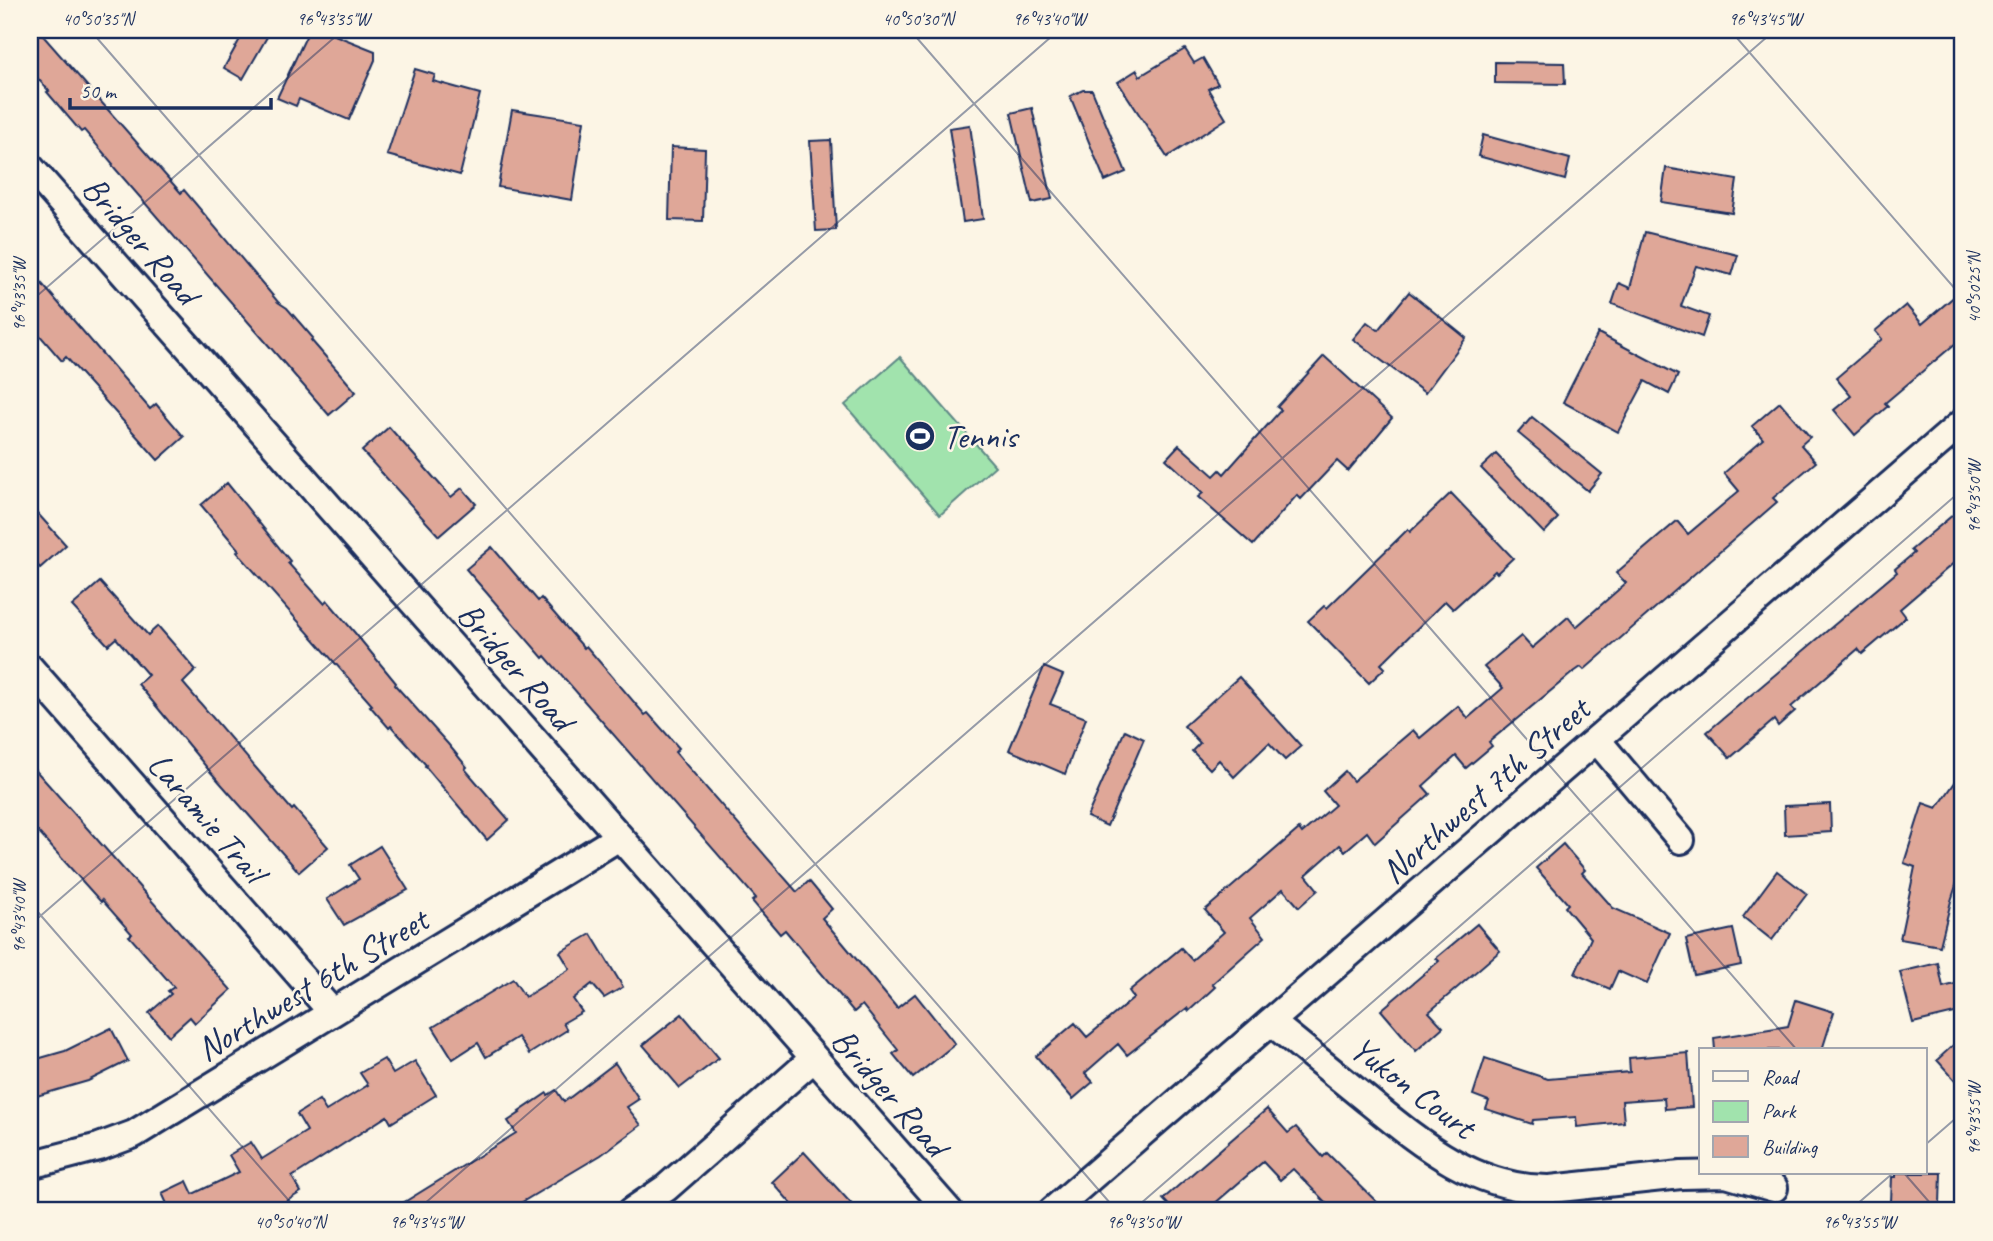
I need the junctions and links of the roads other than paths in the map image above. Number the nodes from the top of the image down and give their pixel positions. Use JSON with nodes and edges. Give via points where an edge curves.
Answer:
{"nodes":[{"id":1,"x":30,"y":167,"type":"edge"},
{"id":2,"x":1963,"y":422,"type":"edge"},
{"id":3,"x":30,"y":668,"type":"edge"},
{"id":4,"x":1597,"y":740,"type":"junction"},
{"id":5,"x":619,"y":836,"type":"junction"},
{"id":6,"x":1681,"y":840,"type":"dead end"},
{"id":7,"x":332,"y":1012,"type":"junction"},
{"id":8,"x":1271,"y":1022,"type":"junction"},
{"id":9,"x":814,"y":1059,"type":"junction"},
{"id":10,"x":30,"y":1166,"type":"edge"},
{"id":11,"x":1774,"y":1188,"type":"dead end"},
{"id":12,"x":632,"y":1211,"type":"edge"},
{"id":13,"x":949,"y":1211,"type":"edge"},
{"id":14,"x":1052,"y":1211,"type":"edge"}],
"edges":[{"from":1,"to":5,"type":"street","name":"Bridger Road"},
{"from":2,"to":4,"type":"street","name":"Northwest 7th Street"},
{"from":3,"to":7,"type":"street","name":"Laramie Trail"},
{"from":4,"to":6,"type":"street"},
{"from":4,"to":8,"type":"street","name":"Northwest 7th Street"},
{"from":5,"to":7,"type":"street","name":"Northwest 6th Street"},
{"from":5,"to":9,"type":"street","name":"Bridger Road"},
{"from":7,"to":10,"type":"street","name":"Northwest 6th Street","via":[[134,1134]]},
{"from":8,"to":11,"type":"street","name":"Yukon Court","via":[[1424,1146],[1477,1175],[1528,1189],[1550,1189],[1681,1174],[1726,1174]]},
{"from":8,"to":14,"type":"street","name":"Northwest 7th Street"},
{"from":9,"to":12,"type":"street","via":[[666,1188]]},
{"from":9,"to":13,"type":"street","name":"Bridger Road"}]}
